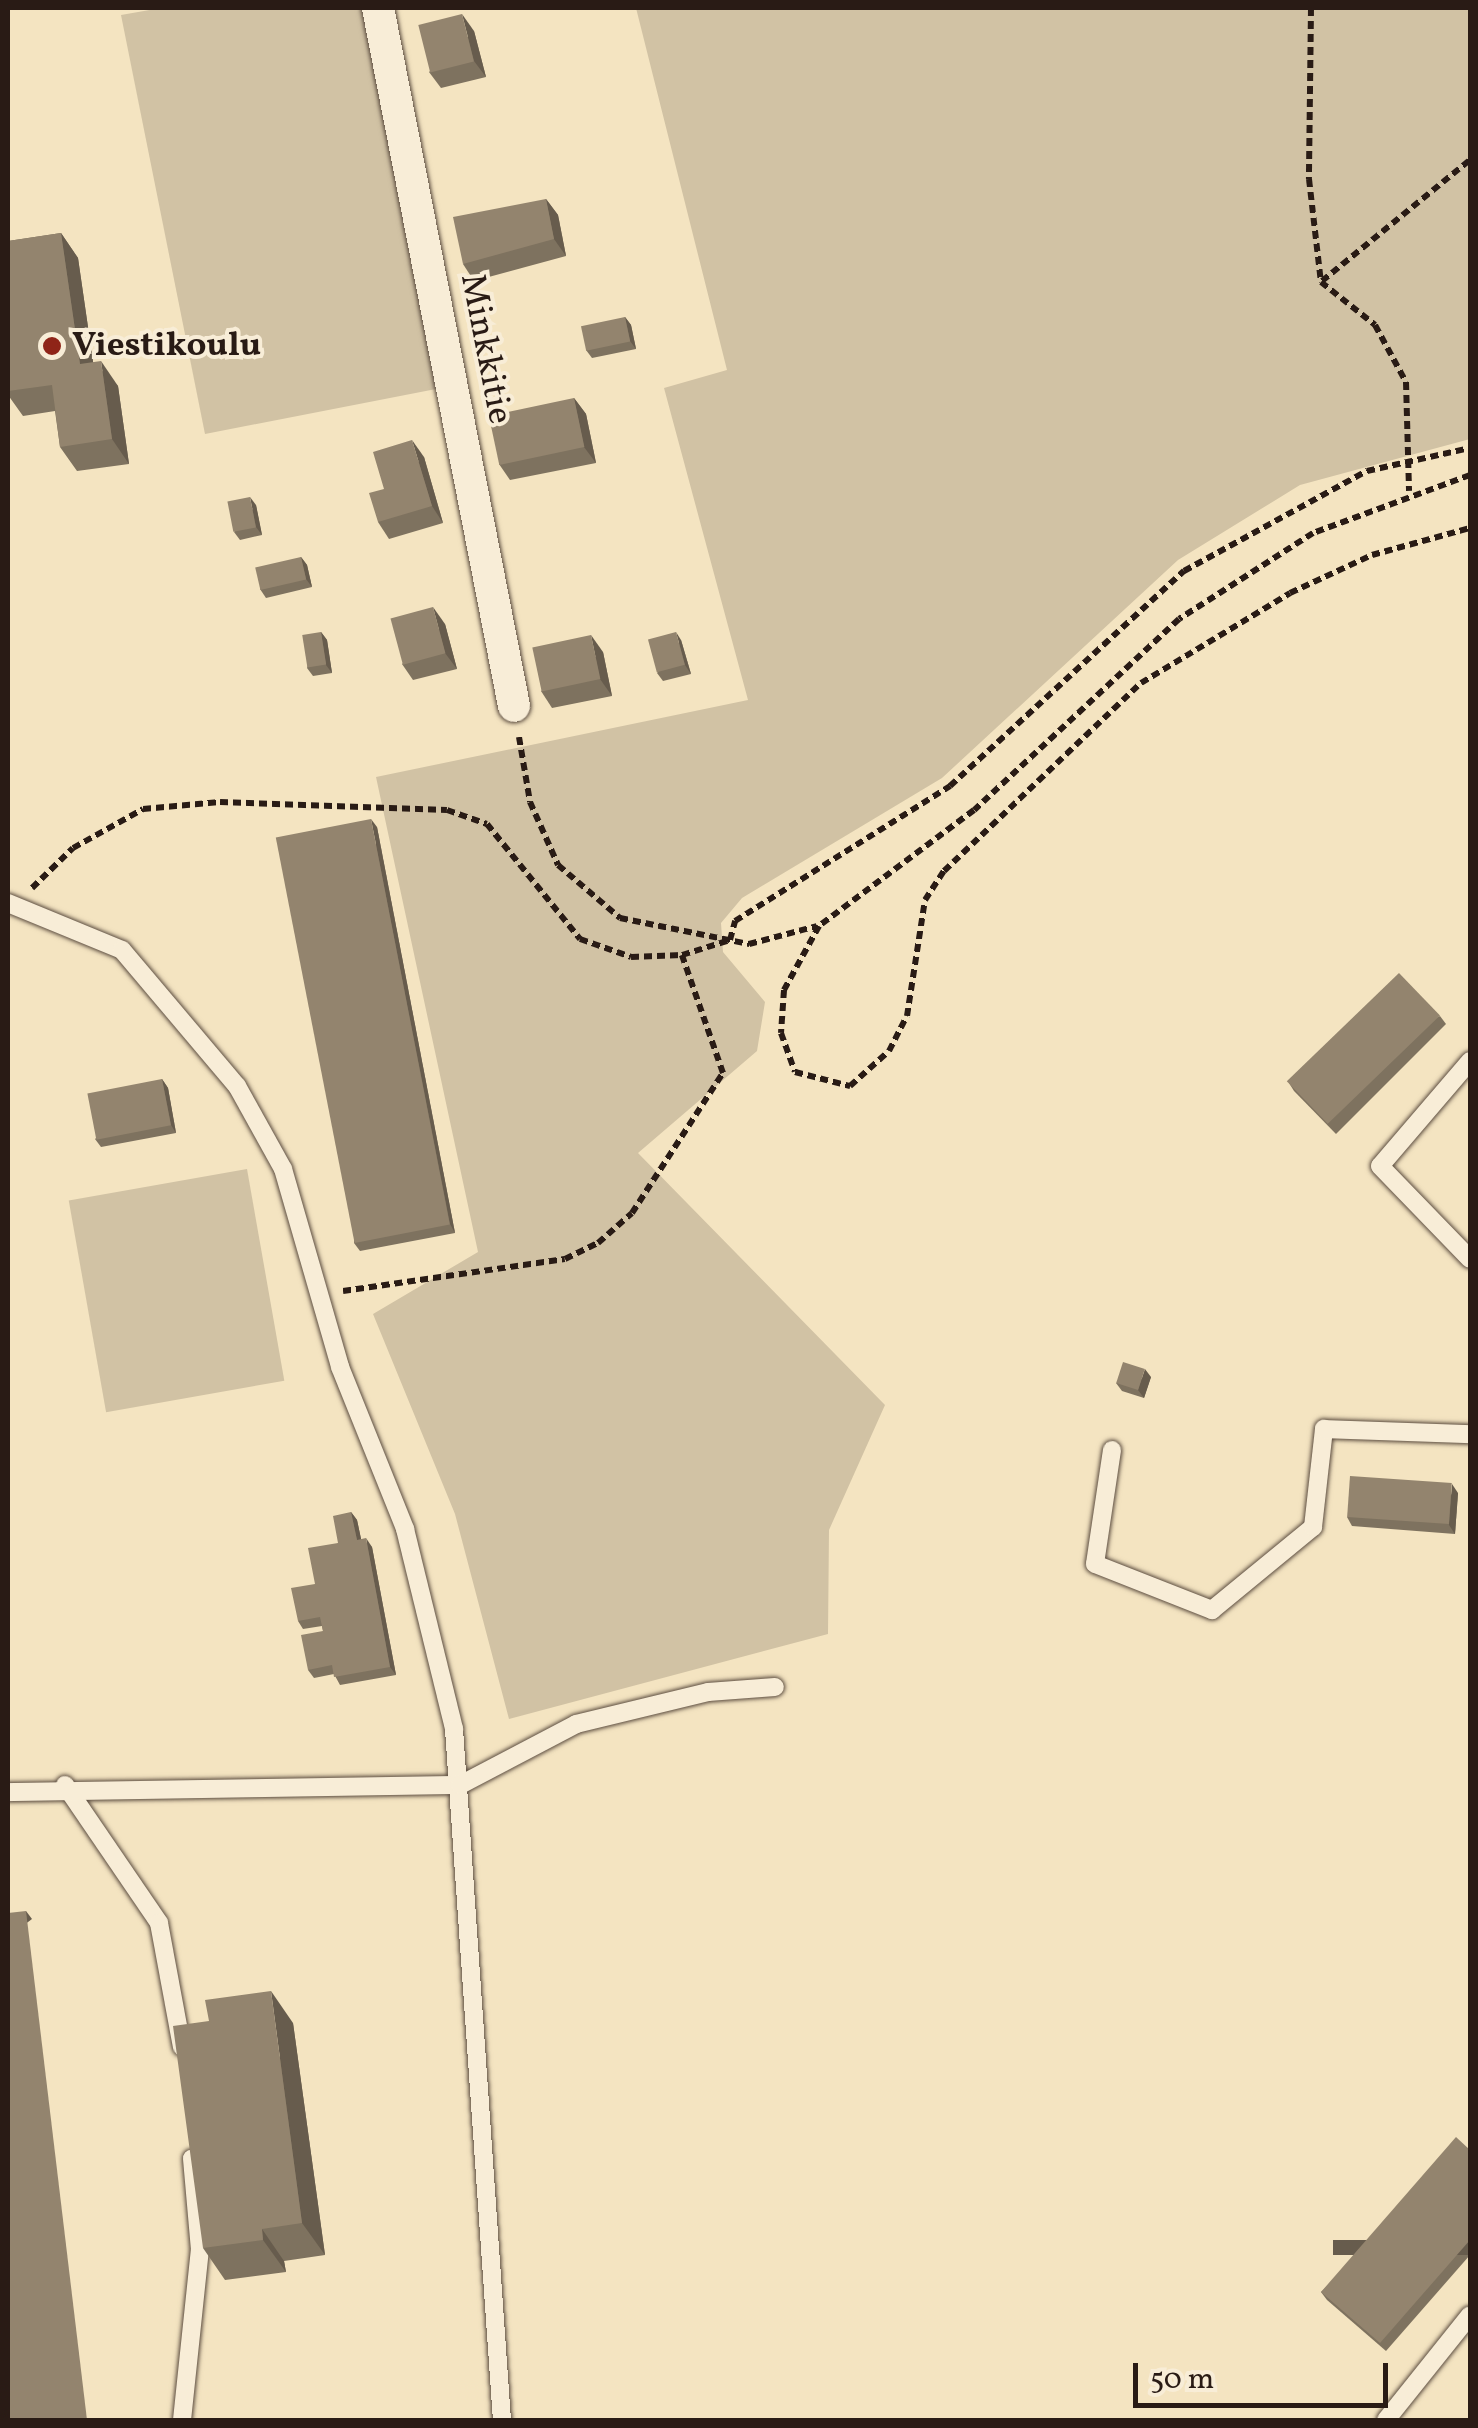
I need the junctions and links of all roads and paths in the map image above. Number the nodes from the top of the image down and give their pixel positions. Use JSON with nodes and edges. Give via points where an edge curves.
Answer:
{"nodes":[{"id":1,"x":378,"y":8,"type":"edge"},
{"id":2,"x":1311,"y":8,"type":"edge"},
{"id":3,"x":1470,"y":160,"type":"edge"},
{"id":4,"x":1320,"y":282,"type":"junction"},
{"id":5,"x":1470,"y":448,"type":"edge"},
{"id":6,"x":1408,"y":461,"type":"junction"},
{"id":7,"x":1470,"y":475,"type":"edge"},
{"id":8,"x":1408,"y":491,"type":"junction"},
{"id":9,"x":1470,"y":528,"type":"edge"},
{"id":10,"x":514,"y":706,"type":"joint"},
{"id":11,"x":14,"y":904,"type":"edge"},
{"id":12,"x":819,"y":926,"type":"junction"},
{"id":13,"x":730,"y":940,"type":"junction"},
{"id":14,"x":682,"y":955,"type":"junction"},
{"id":15,"x":1470,"y":1061,"type":"edge"},
{"id":16,"x":1470,"y":1259,"type":"edge"},
{"id":17,"x":321,"y":1294,"type":"junction"},
{"id":18,"x":1470,"y":1434,"type":"edge"},
{"id":19,"x":1112,"y":1450,"type":"dead end"},
{"id":20,"x":775,"y":1687,"type":"dead end"},
{"id":21,"x":65,"y":1785,"type":"junction"},
{"id":22,"x":460,"y":1785,"type":"junction"},
{"id":23,"x":8,"y":1792,"type":"edge"},
{"id":24,"x":184,"y":2075,"type":"edge"},
{"id":25,"x":190,"y":2134,"type":"edge"},
{"id":26,"x":1470,"y":2315,"type":"edge"},
{"id":27,"x":182,"y":2420,"type":"edge"},
{"id":28,"x":502,"y":2420,"type":"edge"},
{"id":29,"x":1386,"y":2420,"type":"edge"}],
"edges":[{"from":1,"to":10,"type":"street","name":"Minkkitie"},
{"from":2,"to":4,"type":"path","via":[[1310,179]]},
{"from":3,"to":4,"type":"path"},
{"from":4,"to":6,"type":"path","via":[[1375,325],[1406,382]]},
{"from":5,"to":6,"type":"path"},
{"from":6,"to":8,"type":"path"},
{"from":6,"to":13,"type":"path","via":[[1315,494],[1184,571],[950,786],[735,921]]},
{"from":7,"to":8,"type":"path"},
{"from":8,"to":12,"type":"path","via":[[1313,534],[1180,618],[974,810]]},
{"from":9,"to":12,"type":"path","via":[[1339,570],[1203,639],[1141,684],[944,871],[925,900],[906,1016],[889,1051],[850,1086],[795,1072],[780,1033],[784,990]]},
{"from":10,"to":13,"type":"path","via":[[530,802],[558,865],[620,918]]},
{"from":11,"to":14,"type":"path","via":[[73,848],[144,809],[220,802],[447,810],[487,824],[580,939],[630,957]]},
{"from":11,"to":17,"type":"lane","via":[[122,950],[178,1006],[263,1127]]},
{"from":12,"to":13,"type":"path","via":[[750,944]]},
{"from":13,"to":14,"type":"path"},
{"from":14,"to":17,"type":"path","via":[[722,1073],[632,1213],[565,1259]]},
{"from":15,"to":16,"type":"lane","via":[[1380,1166]]},
{"from":17,"to":22,"type":"lane","via":[[427,1601]]},
{"from":18,"to":19,"type":"lane","via":[[1324,1429],[1312,1527],[1212,1610],[1095,1564]]},
{"from":20,"to":22,"type":"lane","via":[[708,1692],[576,1724]]},
{"from":21,"to":22,"type":"lane"},
{"from":21,"to":23,"type":"lane"},
{"from":21,"to":24,"type":"lane","via":[[159,1922],[176,1978]]},
{"from":22,"to":28,"type":"lane"},
{"from":25,"to":27,"type":"lane","via":[[200,2250]]},
{"from":26,"to":29,"type":"lane"}]}
